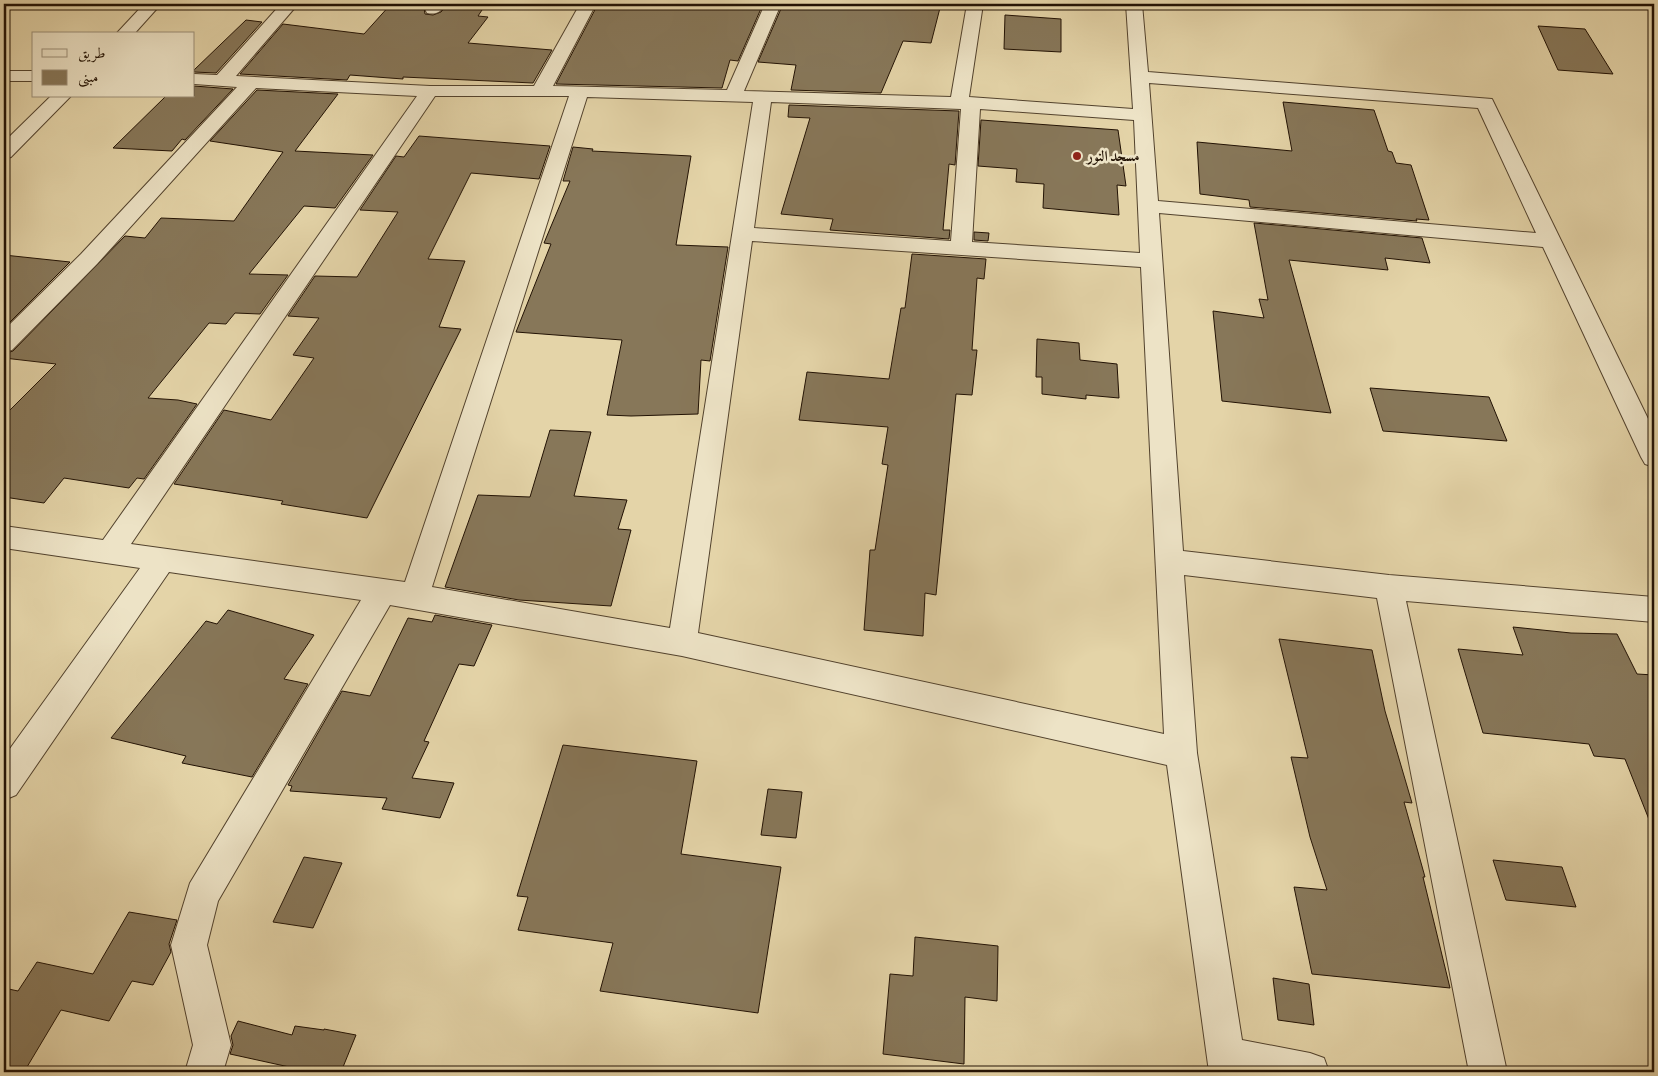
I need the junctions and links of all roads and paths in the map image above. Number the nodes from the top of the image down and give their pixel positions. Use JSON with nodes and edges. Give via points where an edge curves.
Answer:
{"nodes":[{"id":1,"x":153,"y":4,"type":"edge"},
{"id":2,"x":290,"y":4,"type":"edge"},
{"id":3,"x":588,"y":4,"type":"edge"},
{"id":4,"x":773,"y":4,"type":"edge"},
{"id":5,"x":975,"y":4,"type":"edge"},
{"id":6,"x":1134,"y":4,"type":"edge"},
{"id":7,"x":126,"y":32,"type":"edge"},
{"id":8,"x":4,"y":76,"type":"edge"},
{"id":9,"x":32,"y":76,"type":"edge"},
{"id":10,"x":1140,"y":77,"type":"junction"},
{"id":11,"x":195,"y":79,"type":"edge"},
{"id":12,"x":222,"y":80,"type":"junction"},
{"id":13,"x":252,"y":81,"type":"junction"},
{"id":14,"x":430,"y":91,"type":"junction"},
{"id":15,"x":580,"y":91,"type":"junction"},
{"id":16,"x":540,"y":92,"type":"junction"},
{"id":17,"x":733,"y":96,"type":"junction"},
{"id":18,"x":763,"y":97,"type":"junction"},
{"id":19,"x":60,"y":98,"type":"edge"},
{"id":20,"x":965,"y":103,"type":"junction"},
{"id":21,"x":1143,"y":115,"type":"junction"},
{"id":22,"x":4,"y":153,"type":"edge"},
{"id":23,"x":1148,"y":206,"type":"junction"},
{"id":24,"x":742,"y":234,"type":"junction"},
{"id":25,"x":1552,"y":241,"type":"junction"},
{"id":26,"x":961,"y":248,"type":"junction"},
{"id":27,"x":1151,"y":262,"type":"junction"},
{"id":28,"x":4,"y":344,"type":"edge"},
{"id":29,"x":1644,"y":414,"type":"edge"},
{"id":30,"x":1654,"y":457,"type":"edge"},
{"id":31,"x":4,"y":537,"type":"edge"},
{"id":32,"x":109,"y":553,"type":"junction"},
{"id":33,"x":162,"y":560,"type":"junction"},
{"id":34,"x":1169,"y":561,"type":"junction"},
{"id":35,"x":1389,"y":587,"type":"junction"},
{"id":36,"x":382,"y":592,"type":"junction"},
{"id":37,"x":415,"y":596,"type":"junction"},
{"id":38,"x":1654,"y":609,"type":"edge"},
{"id":39,"x":682,"y":643,"type":"junction"},
{"id":40,"x":1181,"y":753,"type":"junction"},
{"id":41,"x":4,"y":784,"type":"edge"},
{"id":42,"x":1228,"y":1064,"type":"edge"},
{"id":43,"x":204,"y":1072,"type":"edge"},
{"id":44,"x":1310,"y":1072,"type":"edge"},
{"id":45,"x":1488,"y":1072,"type":"edge"}],
"edges":[{"from":1,"to":7,"type":"street"},
{"from":2,"to":12,"type":"street"},
{"from":3,"to":16,"type":"street"},
{"from":4,"to":17,"type":"street"},
{"from":5,"to":20,"type":"street"},
{"from":6,"to":10,"type":"street"},
{"from":8,"to":9,"type":"street"},
{"from":10,"to":21,"type":"street"},
{"from":10,"to":25,"type":"street","via":[[1485,102]]},
{"from":11,"to":12,"type":"street"},
{"from":12,"to":13,"type":"street"},
{"from":13,"to":14,"type":"street"},
{"from":13,"to":28,"type":"street","via":[[88,259]]},
{"from":14,"to":16,"type":"street"},
{"from":14,"to":32,"type":"street"},
{"from":15,"to":16,"type":"street"},
{"from":15,"to":17,"type":"street"},
{"from":15,"to":37,"type":"street"},
{"from":17,"to":18,"type":"street"},
{"from":18,"to":20,"type":"street"},
{"from":18,"to":24,"type":"street"},
{"from":19,"to":22,"type":"street"},
{"from":20,"to":21,"type":"street"},
{"from":20,"to":26,"type":"street"},
{"from":21,"to":23,"type":"street"},
{"from":23,"to":25,"type":"street"},
{"from":23,"to":27,"type":"street"},
{"from":24,"to":26,"type":"street"},
{"from":24,"to":39,"type":"street"},
{"from":25,"to":29,"type":"street"},
{"from":26,"to":27,"type":"street"},
{"from":27,"to":34,"type":"street"},
{"from":29,"to":30,"type":"street"},
{"from":31,"to":32,"type":"street"},
{"from":32,"to":33,"type":"street"},
{"from":33,"to":36,"type":"street"},
{"from":33,"to":41,"type":"street"},
{"from":34,"to":35,"type":"street"},
{"from":34,"to":40,"type":"street"},
{"from":35,"to":38,"type":"street"},
{"from":35,"to":45,"type":"street"},
{"from":36,"to":37,"type":"street"},
{"from":36,"to":43,"type":"street","via":[[202,894],[189,945],[212,1045]]},
{"from":37,"to":39,"type":"street"},
{"from":39,"to":40,"type":"street"},
{"from":40,"to":42,"type":"street"},
{"from":42,"to":44,"type":"street"}]}
